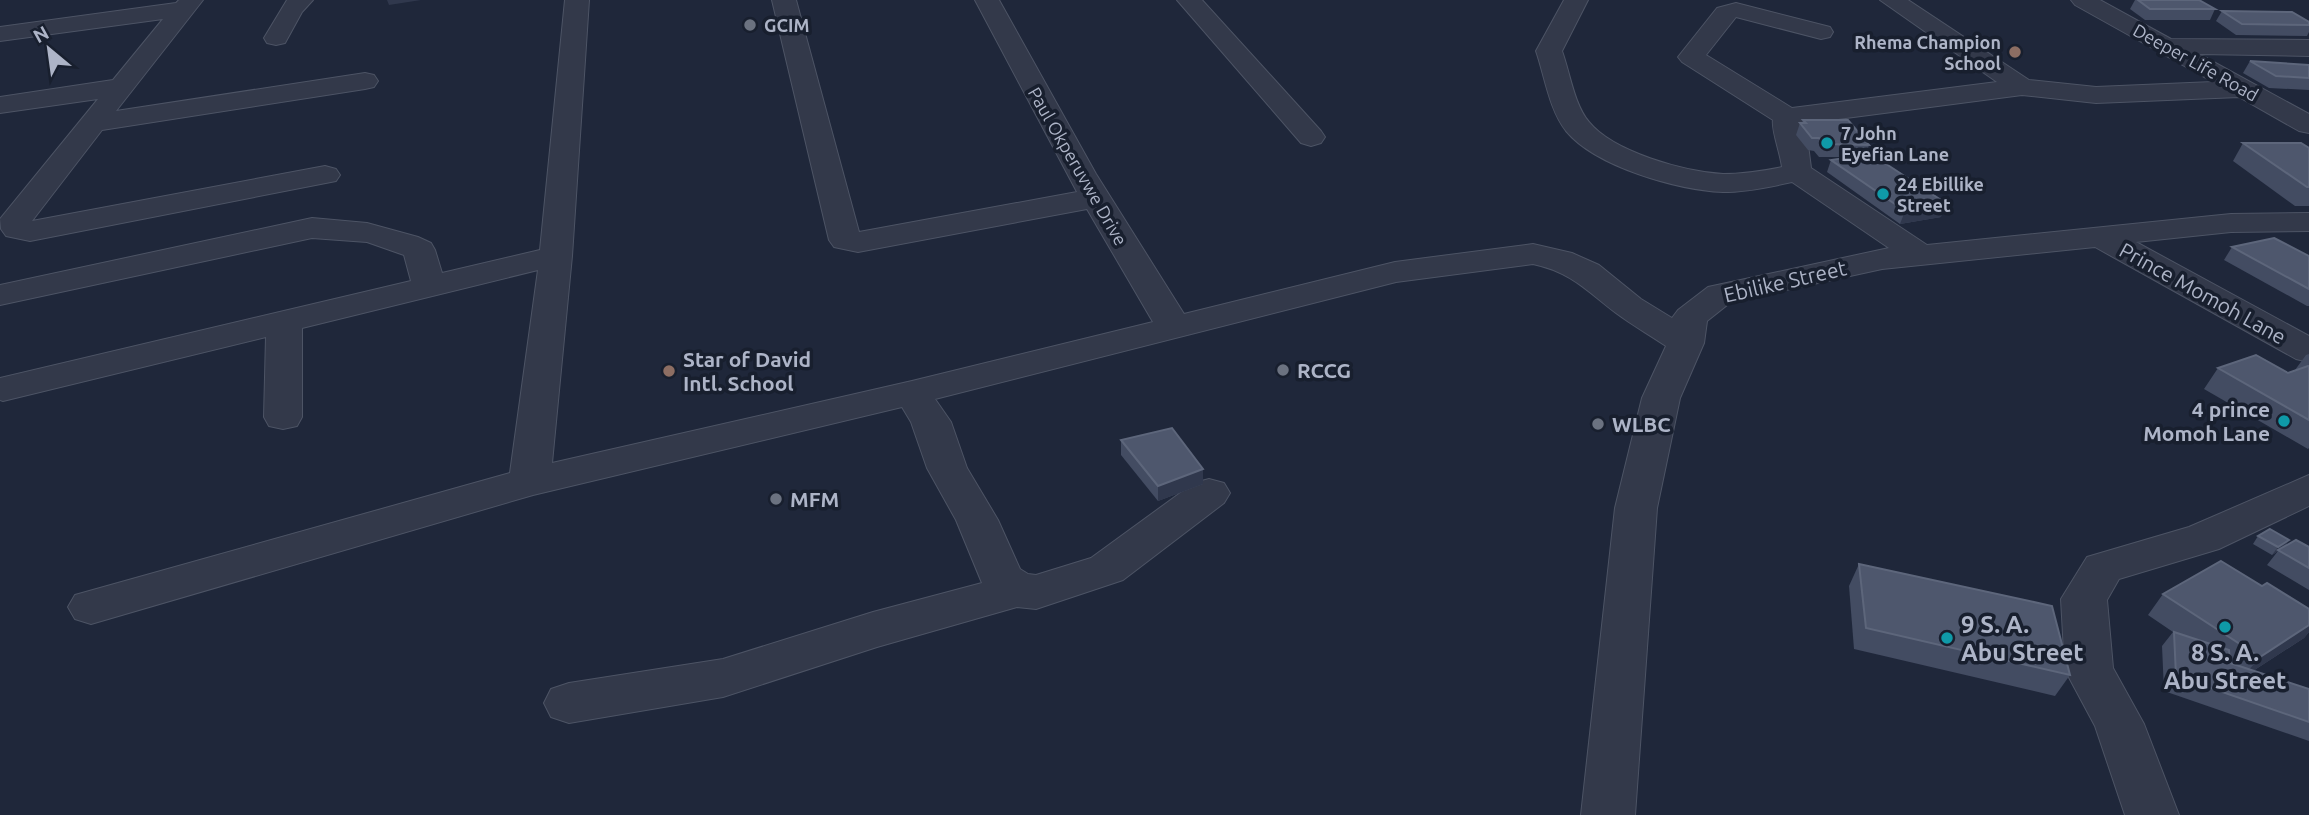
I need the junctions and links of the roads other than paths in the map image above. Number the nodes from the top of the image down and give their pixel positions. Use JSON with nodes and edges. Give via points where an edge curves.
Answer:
{"nodes":[{"id":1,"x":301,"y":0,"type":"edge"},
{"id":2,"x":577,"y":0,"type":"edge"},
{"id":3,"x":783,"y":0,"type":"edge"},
{"id":4,"x":987,"y":0,"type":"edge"},
{"id":5,"x":1576,"y":0,"type":"edge"},
{"id":6,"x":1892,"y":0,"type":"edge"},
{"id":7,"x":2083,"y":0,"type":"edge"},
{"id":8,"x":1199,"y":1,"type":"edge"},
{"id":9,"x":187,"y":5,"type":"edge"},
{"id":10,"x":1821,"y":32,"type":"dead end"},
{"id":11,"x":0,"y":34,"type":"edge"},
{"id":12,"x":276,"y":38,"type":"dead end"},
{"id":13,"x":2169,"y":46,"type":"junction"},
{"id":14,"x":2309,"y":48,"type":"edge"},
{"id":15,"x":365,"y":80,"type":"dead end"},
{"id":16,"x":122,"y":87,"type":"junction"},
{"id":17,"x":2022,"y":87,"type":"junction"},
{"id":18,"x":2245,"y":89,"type":"junction"},
{"id":19,"x":0,"y":105,"type":"edge"},
{"id":20,"x":1787,"y":117,"type":"junction"},
{"id":21,"x":93,"y":123,"type":"junction"},
{"id":22,"x":2309,"y":125,"type":"edge"},
{"id":23,"x":1311,"y":138,"type":"dead end"},
{"id":24,"x":1797,"y":172,"type":"junction"},
{"id":25,"x":325,"y":175,"type":"dead end"},
{"id":26,"x":1096,"y":198,"type":"junction"},
{"id":27,"x":2309,"y":222,"type":"edge"},
{"id":28,"x":2098,"y":235,"type":"junction"},
{"id":29,"x":1919,"y":254,"type":"junction"},
{"id":30,"x":556,"y":256,"type":"junction"},
{"id":31,"x":429,"y":286,"type":"junction"},
{"id":32,"x":0,"y":295,"type":"edge"},
{"id":33,"x":284,"y":321,"type":"junction"},
{"id":34,"x":1175,"y":328,"type":"junction"},
{"id":35,"x":1686,"y":342,"type":"junction"},
{"id":36,"x":2309,"y":351,"type":"edge"},
{"id":37,"x":4,"y":389,"type":"dead end"},
{"id":38,"x":912,"y":393,"type":"junction"},
{"id":39,"x":283,"y":417,"type":"dead end"},
{"id":40,"x":530,"y":482,"type":"junction"},
{"id":41,"x":2309,"y":489,"type":"edge"},
{"id":42,"x":1209,"y":493,"type":"dead end"},
{"id":43,"x":1017,"y":590,"type":"junction"},
{"id":44,"x":91,"y":607,"type":"dead end"},
{"id":45,"x":569,"y":702,"type":"dead end"},
{"id":46,"x":1608,"y":815,"type":"edge"},
{"id":47,"x":2152,"y":815,"type":"edge"}],
"edges":[{"from":1,"to":12,"type":"street"},
{"from":2,"to":30,"type":"street"},
{"from":3,"to":26,"type":"street","via":[[845,240],[858,242]]},
{"from":4,"to":26,"type":"street","name":"Paul Okperuvwe Drive"},
{"from":5,"to":24,"type":"street","via":[[1549,51],[1575,124],[1596,145],[1642,165],[1713,182]]},
{"from":6,"to":17,"type":"street"},
{"from":7,"to":13,"type":"street","name":"Deeper Life Road"},
{"from":8,"to":23,"type":"street"},
{"from":9,"to":11,"type":"street"},
{"from":9,"to":16,"type":"street"},
{"from":10,"to":20,"type":"street","via":[[1736,10],[1725,13],[1691,57]]},
{"from":13,"to":14,"type":"street"},
{"from":13,"to":18,"type":"street","name":"Deeper Life Road"},
{"from":15,"to":21,"type":"street"},
{"from":16,"to":19,"type":"street"},
{"from":16,"to":21,"type":"street"},
{"from":17,"to":18,"type":"street","via":[[2096,95]]},
{"from":17,"to":20,"type":"street"},
{"from":18,"to":22,"type":"street","name":"Deeper Life Road"},
{"from":20,"to":24,"type":"street","via":[[1785,128],[1794,145]]},
{"from":21,"to":25,"type":"street","via":[[16,219],[17,229],[30,231]]},
{"from":24,"to":29,"type":"street"},
{"from":26,"to":34,"type":"street","name":"Paul Okperuvwe Drive"},
{"from":27,"to":28,"type":"street","name":"Ebilike Street","via":[[2231,223]]},
{"from":28,"to":29,"type":"street","name":"Ebilike Street"},
{"from":28,"to":36,"type":"street","name":"Prince Momoh Lane"},
{"from":29,"to":35,"type":"street","name":"Ebilike Street","via":[[1720,294],[1690,317]]},
{"from":30,"to":31,"type":"street"},
{"from":30,"to":40,"type":"street"},
{"from":31,"to":32,"type":"street","via":[[419,250],[399,238],[312,228]]},
{"from":31,"to":33,"type":"street"},
{"from":33,"to":37,"type":"street"},
{"from":33,"to":39,"type":"street"},
{"from":34,"to":35,"type":"street","via":[[1395,272],[1533,254],[1587,272],[1629,306]]},
{"from":34,"to":38,"type":"street"},
{"from":35,"to":46,"type":"street","name":"Ebilike Street","via":[[1661,398],[1636,508]]},
{"from":38,"to":40,"type":"street"},
{"from":38,"to":43,"type":"street","via":[[932,422],[947,468],[977,520],[1002,579]]},
{"from":40,"to":44,"type":"street"},
{"from":41,"to":47,"type":"street","via":[[2204,538],[2103,568],[2084,599],[2089,670],[2119,724]]},
{"from":42,"to":43,"type":"street","via":[[1107,569],[1036,592]]},
{"from":43,"to":45,"type":"street","via":[[723,678]]}]}
